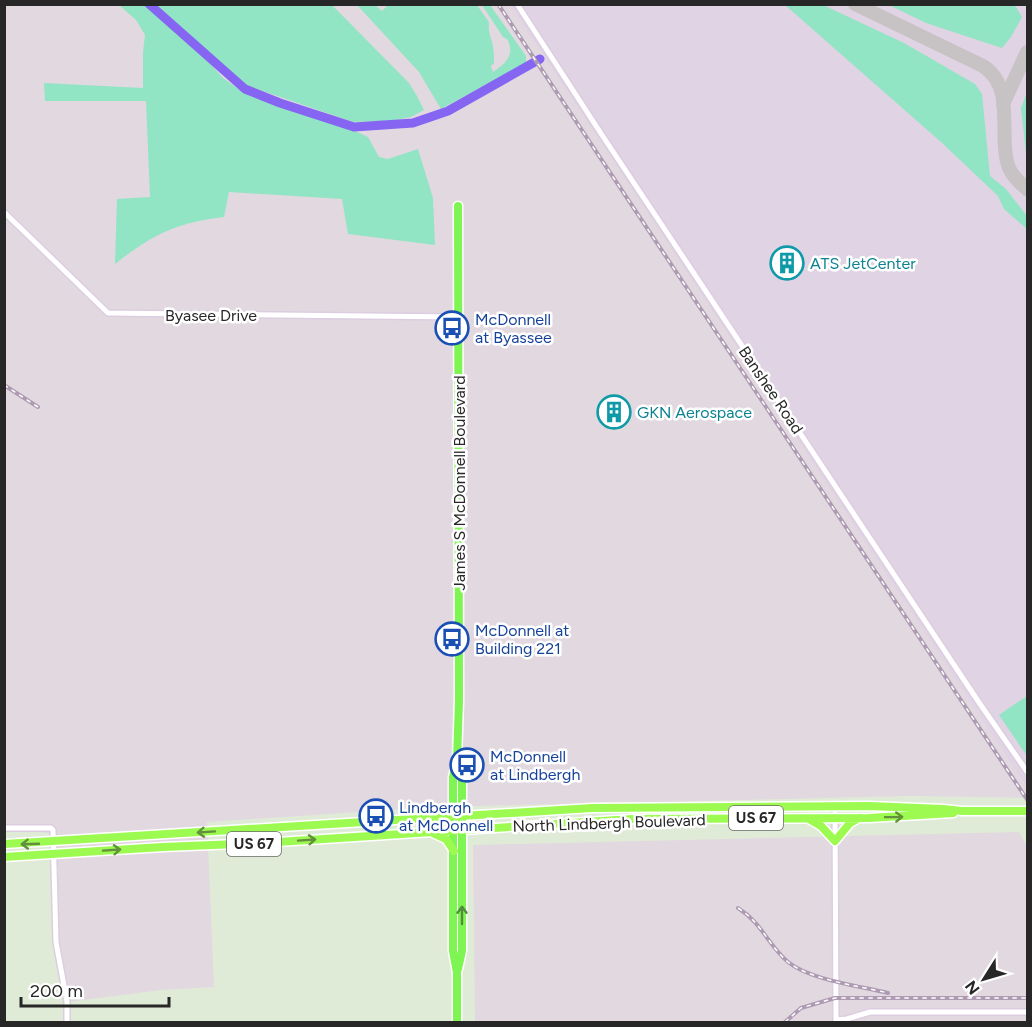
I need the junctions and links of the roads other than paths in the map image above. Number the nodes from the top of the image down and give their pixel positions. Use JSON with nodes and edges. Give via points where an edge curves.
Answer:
{"nodes":[{"id":1,"x":517,"y":4,"type":"edge"},
{"id":2,"x":458,"y":206,"type":"dead end"},
{"id":3,"x":4,"y":212,"type":"edge"},
{"id":4,"x":459,"y":317,"type":"junction"},
{"id":5,"x":1028,"y":773,"type":"edge"},
{"id":6,"x":835,"y":807,"type":"junction"},
{"id":7,"x":962,"y":811,"type":"junction"},
{"id":8,"x":1028,"y":812,"type":"edge"},
{"id":9,"x":458,"y":815,"type":"junction"},
{"id":10,"x":807,"y":818,"type":"junction"},
{"id":11,"x":835,"y":818,"type":"junction"},
{"id":12,"x":859,"y":818,"type":"junction"},
{"id":13,"x":4,"y":828,"type":"edge"},
{"id":14,"x":458,"y":831,"type":"junction"},
{"id":15,"x":430,"y":832,"type":"junction"},
{"id":16,"x":836,"y":841,"type":"junction"},
{"id":17,"x":55,"y":842,"type":"junction"},
{"id":18,"x":4,"y":844,"type":"edge"},
{"id":19,"x":454,"y":851,"type":"junction"},
{"id":20,"x":54,"y":854,"type":"junction"},
{"id":21,"x":4,"y":857,"type":"edge"},
{"id":22,"x":457,"y":973,"type":"junction"},
{"id":23,"x":1028,"y":1012,"type":"edge"},
{"id":24,"x":836,"y":1021,"type":"edge"},
{"id":25,"x":67,"y":1023,"type":"edge"},
{"id":26,"x":457,"y":1023,"type":"edge"}],
"edges":[{"from":1,"to":5,"type":"street","name":"Banshee Road"},
{"from":2,"to":4,"type":"main road","name":"James S McDonnell Boulevard"},
{"from":3,"to":4,"type":"street","name":"Byasee Drive","via":[[108,313]]},
{"from":4,"to":9,"type":"main road","name":"James S McDonnell Boulevard","via":[[457,760],[453,777]]},
{"from":6,"to":7,"type":"highway","name":"North Lindbergh Boulevard","number":"US 67"},
{"from":6,"to":9,"type":"highway","name":"North Lindbergh Boulevard","number":"US 67","via":[[655,806]]},
{"from":6,"to":11,"type":"street"},
{"from":7,"to":8,"type":"highway","name":"North Lindbergh Boulevard","number":"US 67"},
{"from":12,"to":7,"type":"highway","name":"North Lindbergh Boulevard","number":"US 67","one_way":true},
{"from":9,"to":14,"type":"main road","name":"James S McDonnell Boulevard"},
{"from":9,"to":17,"type":"highway","name":"North Lindbergh Boulevard","number":"US 67","one_way":true},
{"from":10,"to":11,"type":"highway","name":"North Lindbergh Boulevard","number":"US 67"},
{"from":10,"to":14,"type":"highway","name":"North Lindbergh Boulevard","number":"US 67","via":[[650,819]]},
{"from":10,"to":16,"type":"highway"},
{"from":11,"to":12,"type":"highway","name":"North Lindbergh Boulevard","number":"US 67"},
{"from":11,"to":16,"type":"street"},
{"from":12,"to":16,"type":"highway","via":[[849,823]]},
{"from":13,"to":17,"type":"street","via":[[51,828]]},
{"from":14,"to":15,"type":"highway","name":"North Lindbergh Boulevard","number":"US 67"},
{"from":14,"to":19,"type":"main road","name":"James S McDonnell Boulevard"},
{"from":22,"to":14,"type":"main road","name":"James S McDonnell Boulevard","one_way":true,"via":[[462,951]]},
{"from":15,"to":19,"type":"highway","via":[[446,839]]},
{"from":20,"to":15,"type":"highway","name":"North Lindbergh Boulevard","number":"US 67","one_way":true},
{"from":16,"to":24,"type":"street"},
{"from":17,"to":18,"type":"highway","name":"North Lindbergh Boulevard","number":"US 67","one_way":true},
{"from":17,"to":20,"type":"street"},
{"from":19,"to":22,"type":"main road","name":"James S McDonnell Boulevard","via":[[453,951]]},
{"from":20,"to":21,"type":"highway","name":"North Lindbergh Boulevard","number":"US 67"},
{"from":20,"to":25,"type":"street","via":[[56,942]]},
{"from":22,"to":26,"type":"main road","name":"James S McDonnell Boulevard"},
{"from":23,"to":24,"type":"street","via":[[870,1012]]}]}
